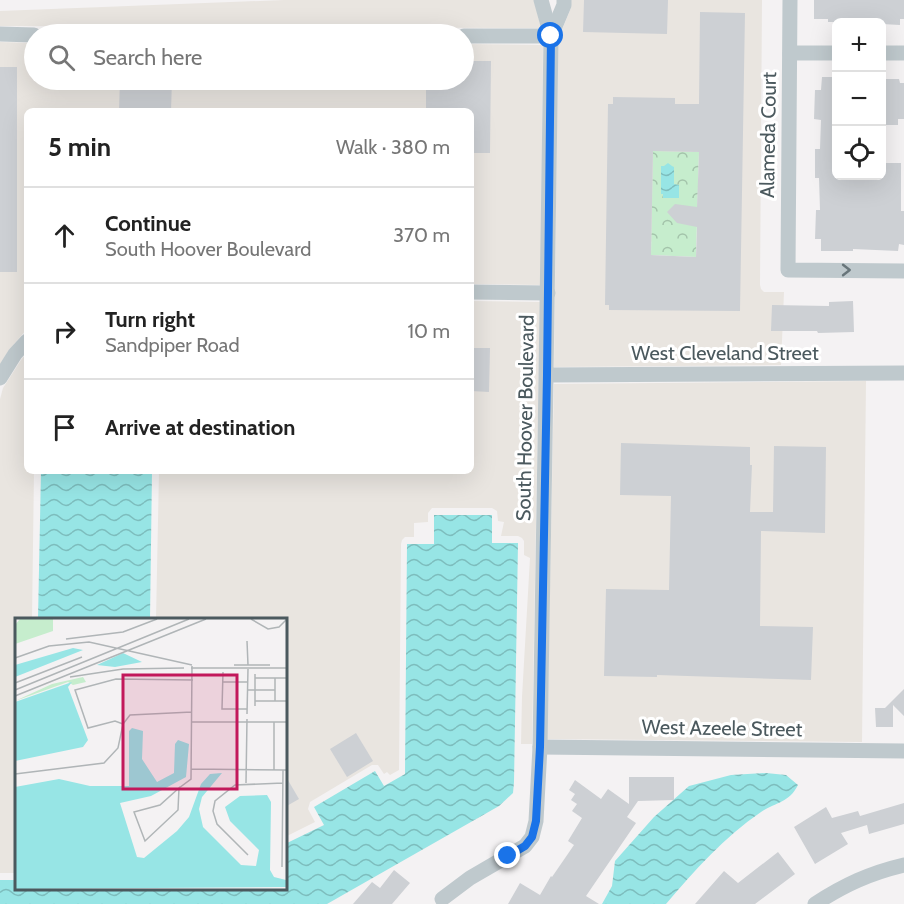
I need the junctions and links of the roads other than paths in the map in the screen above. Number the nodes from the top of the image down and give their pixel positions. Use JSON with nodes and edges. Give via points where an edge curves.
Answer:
{"nodes":[{"id":1,"x":541,"y":0,"type":"edge"},
{"id":2,"x":564,"y":0,"type":"edge"},
{"id":3,"x":790,"y":0,"type":"edge"},
{"id":4,"x":0,"y":34,"type":"edge"},
{"id":5,"x":24,"y":35,"type":"edge"},
{"id":6,"x":474,"y":36,"type":"edge"},
{"id":7,"x":551,"y":36,"type":"junction"},
{"id":8,"x":790,"y":53,"type":"junction"},
{"id":9,"x":832,"y":53,"type":"edge"},
{"id":10,"x":886,"y":53,"type":"edge"},
{"id":11,"x":904,"y":53,"type":"edge"},
{"id":12,"x":904,"y":271,"type":"edge"},
{"id":13,"x":474,"y":292,"type":"edge"},
{"id":14,"x":548,"y":293,"type":"junction"},
{"id":15,"x":24,"y":344,"type":"edge"},
{"id":16,"x":904,"y":373,"type":"edge"},
{"id":17,"x":547,"y":375,"type":"junction"},
{"id":18,"x":0,"y":378,"type":"edge"},
{"id":19,"x":540,"y":747,"type":"junction"},
{"id":20,"x":904,"y":751,"type":"edge"},
{"id":21,"x":904,"y":865,"type":"edge"},
{"id":22,"x":440,"y":902,"type":"edge"},
{"id":23,"x":815,"y":904,"type":"edge"}],
"edges":[{"from":1,"to":7,"type":"street","name":"South Hoover Boulevard"},
{"from":2,"to":7,"type":"street"},
{"from":3,"to":8,"type":"street","name":"Alameda Court"},
{"from":4,"to":5,"type":"street"},
{"from":6,"to":7,"type":"street"},
{"from":7,"to":14,"type":"street","name":"South Hoover Boulevard"},
{"from":8,"to":9,"type":"street"},
{"from":8,"to":12,"type":"street","name":"Alameda Court","one_way":true,"via":[[788,270]]},
{"from":10,"to":11,"type":"street"},
{"from":13,"to":14,"type":"street"},
{"from":14,"to":17,"type":"street","name":"South Hoover Boulevard"},
{"from":15,"to":18,"type":"street"},
{"from":16,"to":17,"type":"street","name":"West Cleveland Street"},
{"from":17,"to":19,"type":"street","name":"South Hoover Boulevard"},
{"from":19,"to":20,"type":"street","name":"West Azeele Street"},
{"from":19,"to":22,"type":"street","name":"South Hoover Boulevard","via":[[532,837],[525,846],[470,878]]},
{"from":21,"to":23,"type":"street","via":[[855,880]]}]}
